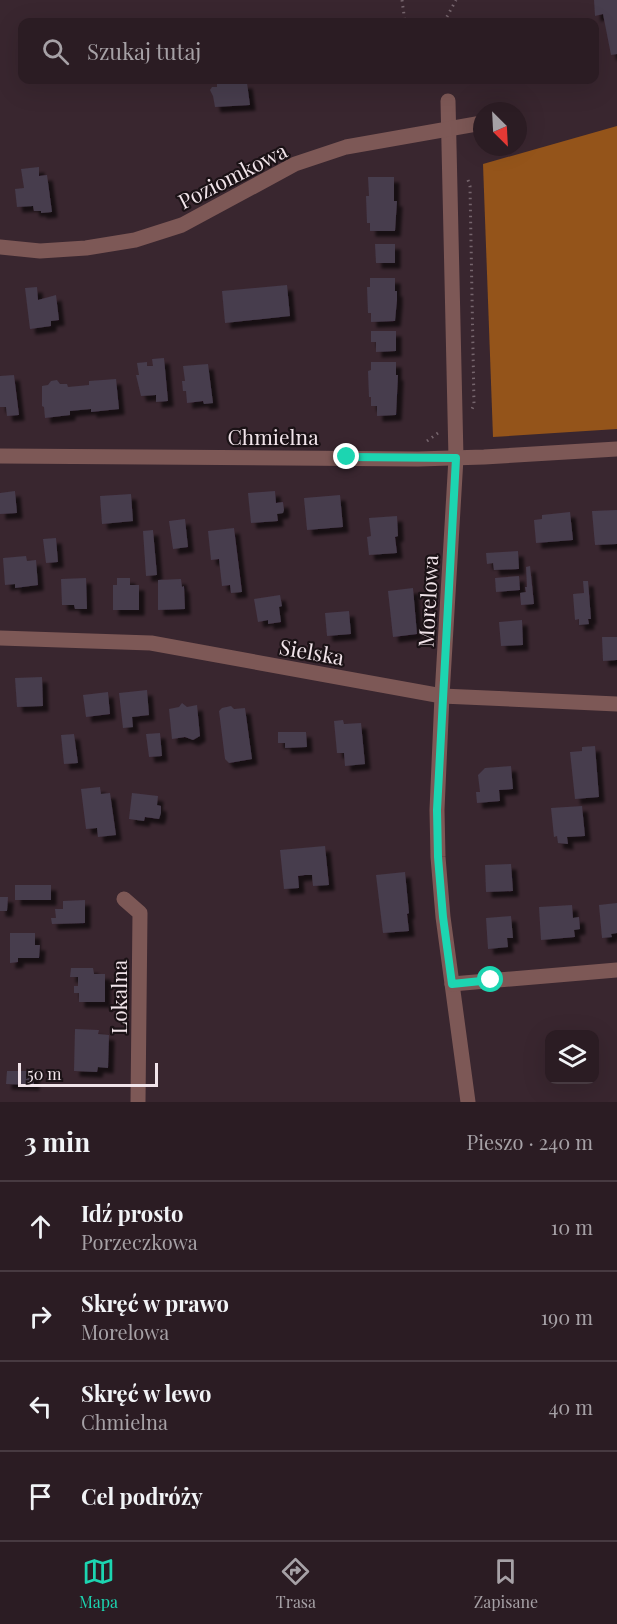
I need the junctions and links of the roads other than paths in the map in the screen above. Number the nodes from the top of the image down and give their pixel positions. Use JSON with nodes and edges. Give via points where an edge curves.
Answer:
{"nodes":[{"id":1,"x":448,"y":101,"type":"dead end"},
{"id":2,"x":473,"y":124,"type":"edge"},
{"id":3,"x":448,"y":128,"type":"junction"},
{"id":4,"x":0,"y":247,"type":"edge"},
{"id":5,"x":617,"y":449,"type":"edge"},
{"id":6,"x":0,"y":456,"type":"edge"},
{"id":7,"x":456,"y":458,"type":"junction"},
{"id":8,"x":0,"y":639,"type":"edge"},
{"id":9,"x":442,"y":696,"type":"junction"},
{"id":10,"x":617,"y":704,"type":"edge"},
{"id":11,"x":123,"y":899,"type":"dead end"},
{"id":12,"x":617,"y":970,"type":"edge"},
{"id":13,"x":452,"y":984,"type":"junction"},
{"id":14,"x":138,"y":1102,"type":"edge"},
{"id":15,"x":468,"y":1102,"type":"edge"}],
"edges":[{"from":1,"to":3,"type":"street","name":"Morelowa"},
{"from":2,"to":3,"type":"street","name":"Poziomkowa"},
{"from":3,"to":4,"type":"street","name":"Poziomkowa","via":[[346,147],[295,164],[182,225],[135,240],[40,251]]},
{"from":3,"to":7,"type":"street","name":"Morelowa"},
{"from":5,"to":7,"type":"street","name":"Chmielna"},
{"from":6,"to":7,"type":"street","name":"Chmielna"},
{"from":7,"to":9,"type":"street","name":"Morelowa"},
{"from":8,"to":9,"type":"street","name":"Sielska","via":[[151,643]]},
{"from":9,"to":10,"type":"street","name":"Sielska"},
{"from":9,"to":13,"type":"street","name":"Morelowa","via":[[438,857]]},
{"from":11,"to":14,"type":"street","name":"Lokalna","via":[[140,913]]},
{"from":12,"to":13,"type":"street"},
{"from":13,"to":15,"type":"street","name":"Morelowa"}]}
